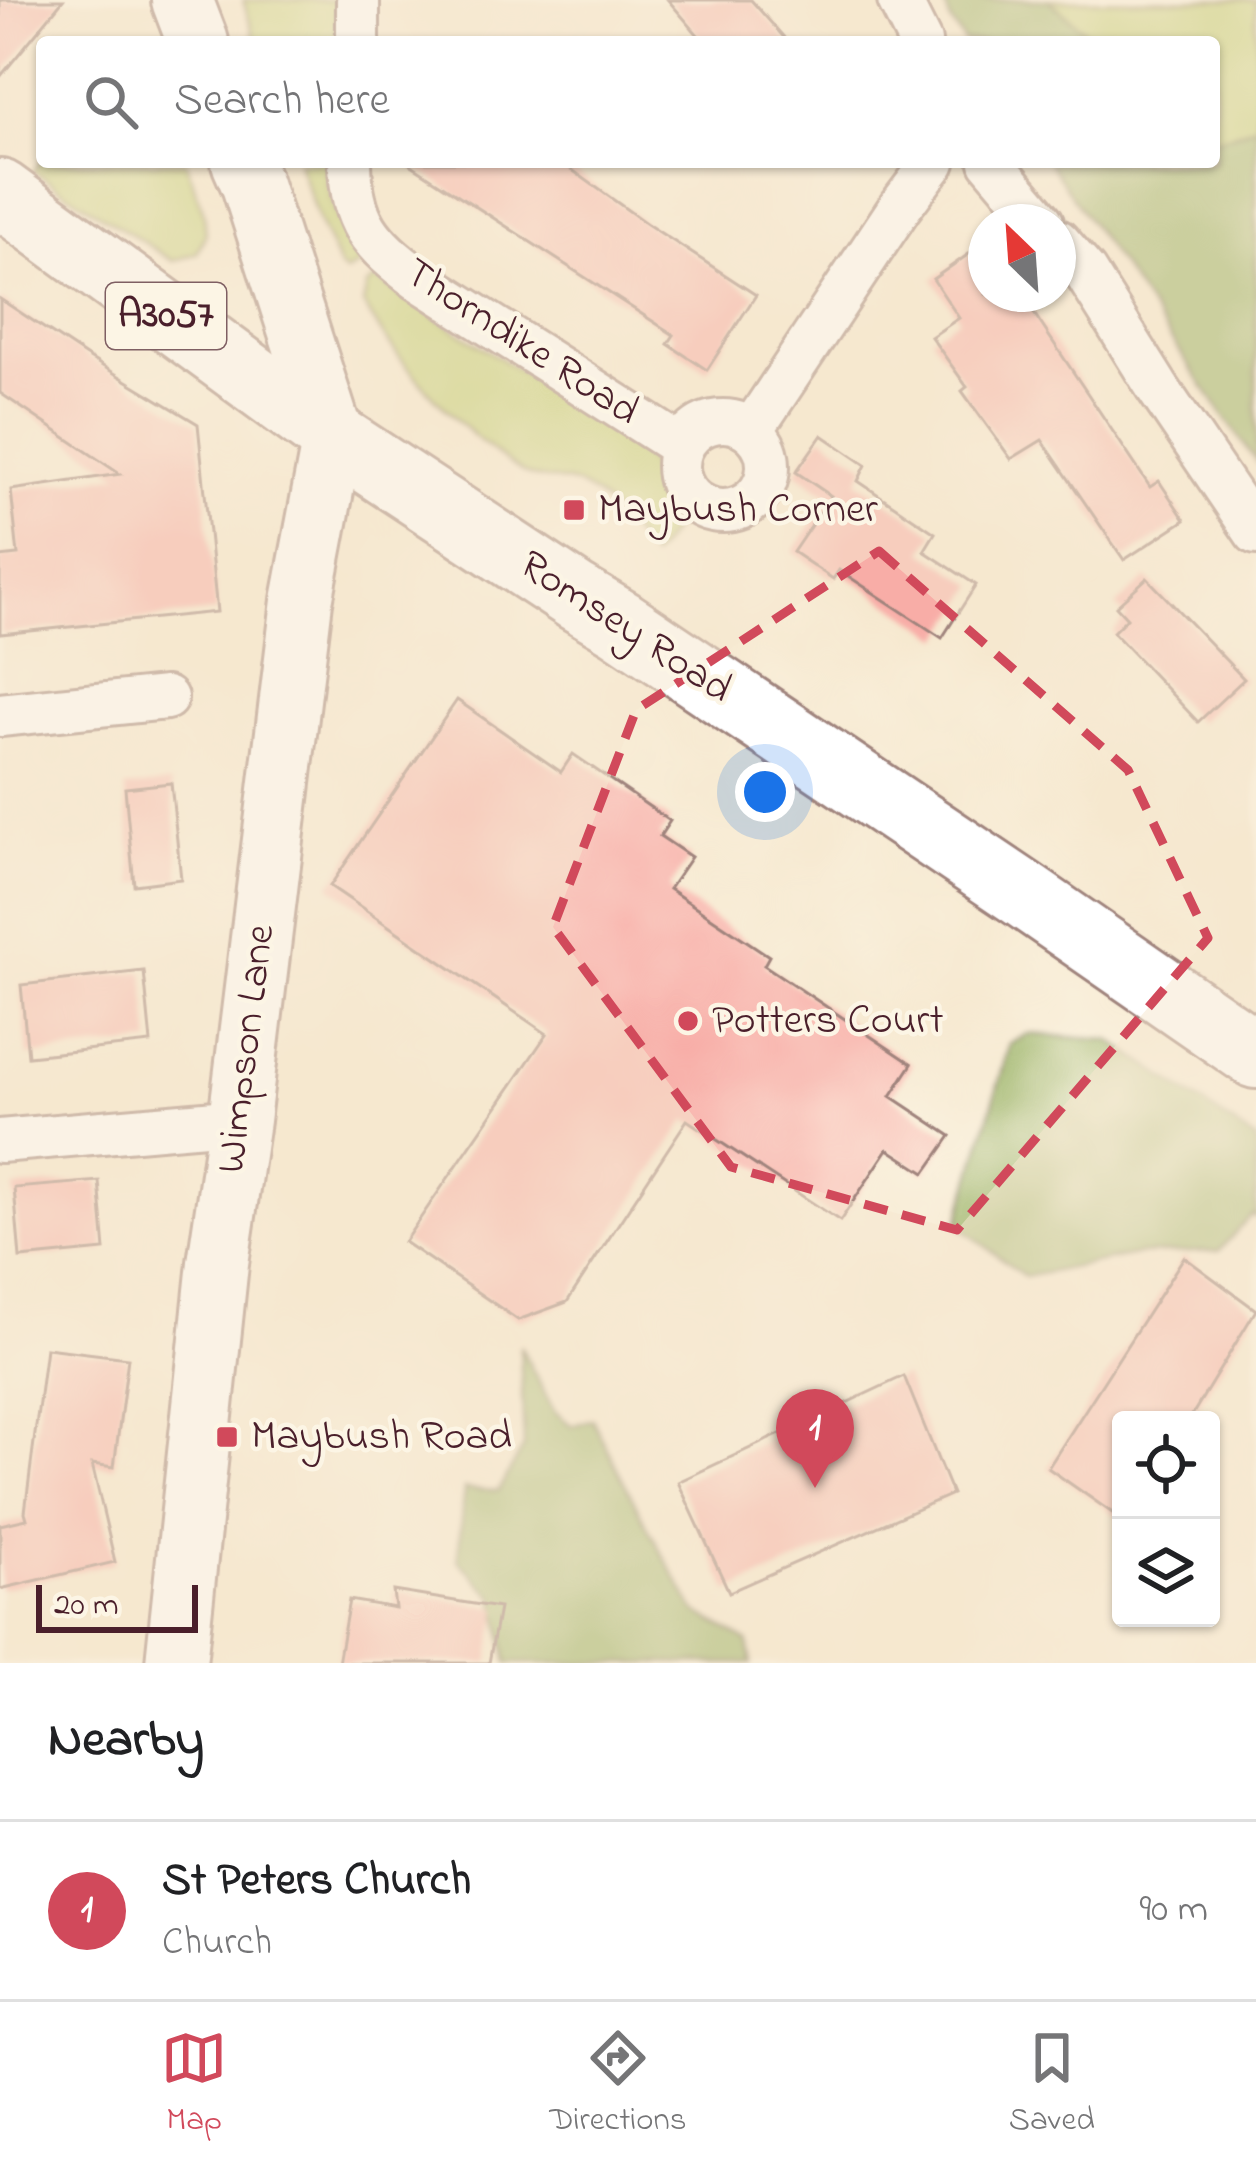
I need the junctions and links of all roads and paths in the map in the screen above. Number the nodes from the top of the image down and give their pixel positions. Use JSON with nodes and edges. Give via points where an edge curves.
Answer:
{"nodes":[{"id":1,"x":182,"y":0,"type":"edge"},
{"id":2,"x":358,"y":0,"type":"edge"},
{"id":3,"x":899,"y":0,"type":"edge"},
{"id":4,"x":196,"y":36,"type":"edge"},
{"id":5,"x":358,"y":36,"type":"edge"},
{"id":6,"x":917,"y":36,"type":"edge"},
{"id":7,"x":245,"y":168,"type":"edge"},
{"id":8,"x":350,"y":168,"type":"edge"},
{"id":9,"x":929,"y":168,"type":"edge"},
{"id":10,"x":997,"y":168,"type":"edge"},
{"id":11,"x":0,"y":193,"type":"edge"},
{"id":12,"x":1027,"y":204,"type":"edge"},
{"id":13,"x":1076,"y":262,"type":"edge"},
{"id":14,"x":751,"y":431,"type":"junction"},
{"id":15,"x":333,"y":437,"type":"junction"},
{"id":16,"x":682,"y":447,"type":"junction"},
{"id":17,"x":1256,"y":533,"type":"edge"},
{"id":18,"x":166,"y":698,"type":"dead end"},
{"id":19,"x":0,"y":715,"type":"edge"},
{"id":20,"x":1256,"y":1055,"type":"edge"},
{"id":21,"x":238,"y":1120,"type":"junction"},
{"id":22,"x":0,"y":1142,"type":"edge"},
{"id":23,"x":176,"y":1663,"type":"edge"}],
"edges":[{"from":1,"to":4,"type":"street"},
{"from":2,"to":5,"type":"street"},
{"from":3,"to":6,"type":"street"},
{"from":7,"to":15,"type":"street"},
{"from":8,"to":16,"type":"street","name":"Thorndike Road","via":[[357,215],[389,257]]},
{"from":9,"to":14,"type":"street"},
{"from":10,"to":12,"type":"street"},
{"from":11,"to":15,"type":"main road","name":"Romsey Road","number":"A3057"},
{"from":13,"to":17,"type":"street"},
{"from":14,"to":16,"type":"street","name":"Thorndike Road","via":[[710,423]]},
{"from":14,"to":16,"type":"street","name":"Thorndike Road","via":[[767,454],[767,477],[747,505],[731,510],[692,499],[679,474]]},
{"from":15,"to":20,"type":"main road","name":"Romsey Road","number":"A3057"},
{"from":15,"to":21,"type":"street","name":"Wimpson Lane","via":[[302,601]]},
{"from":18,"to":19,"type":"street"},
{"from":21,"to":22,"type":"street"},
{"from":21,"to":23,"type":"street","name":"Wimpson Lane"}]}
